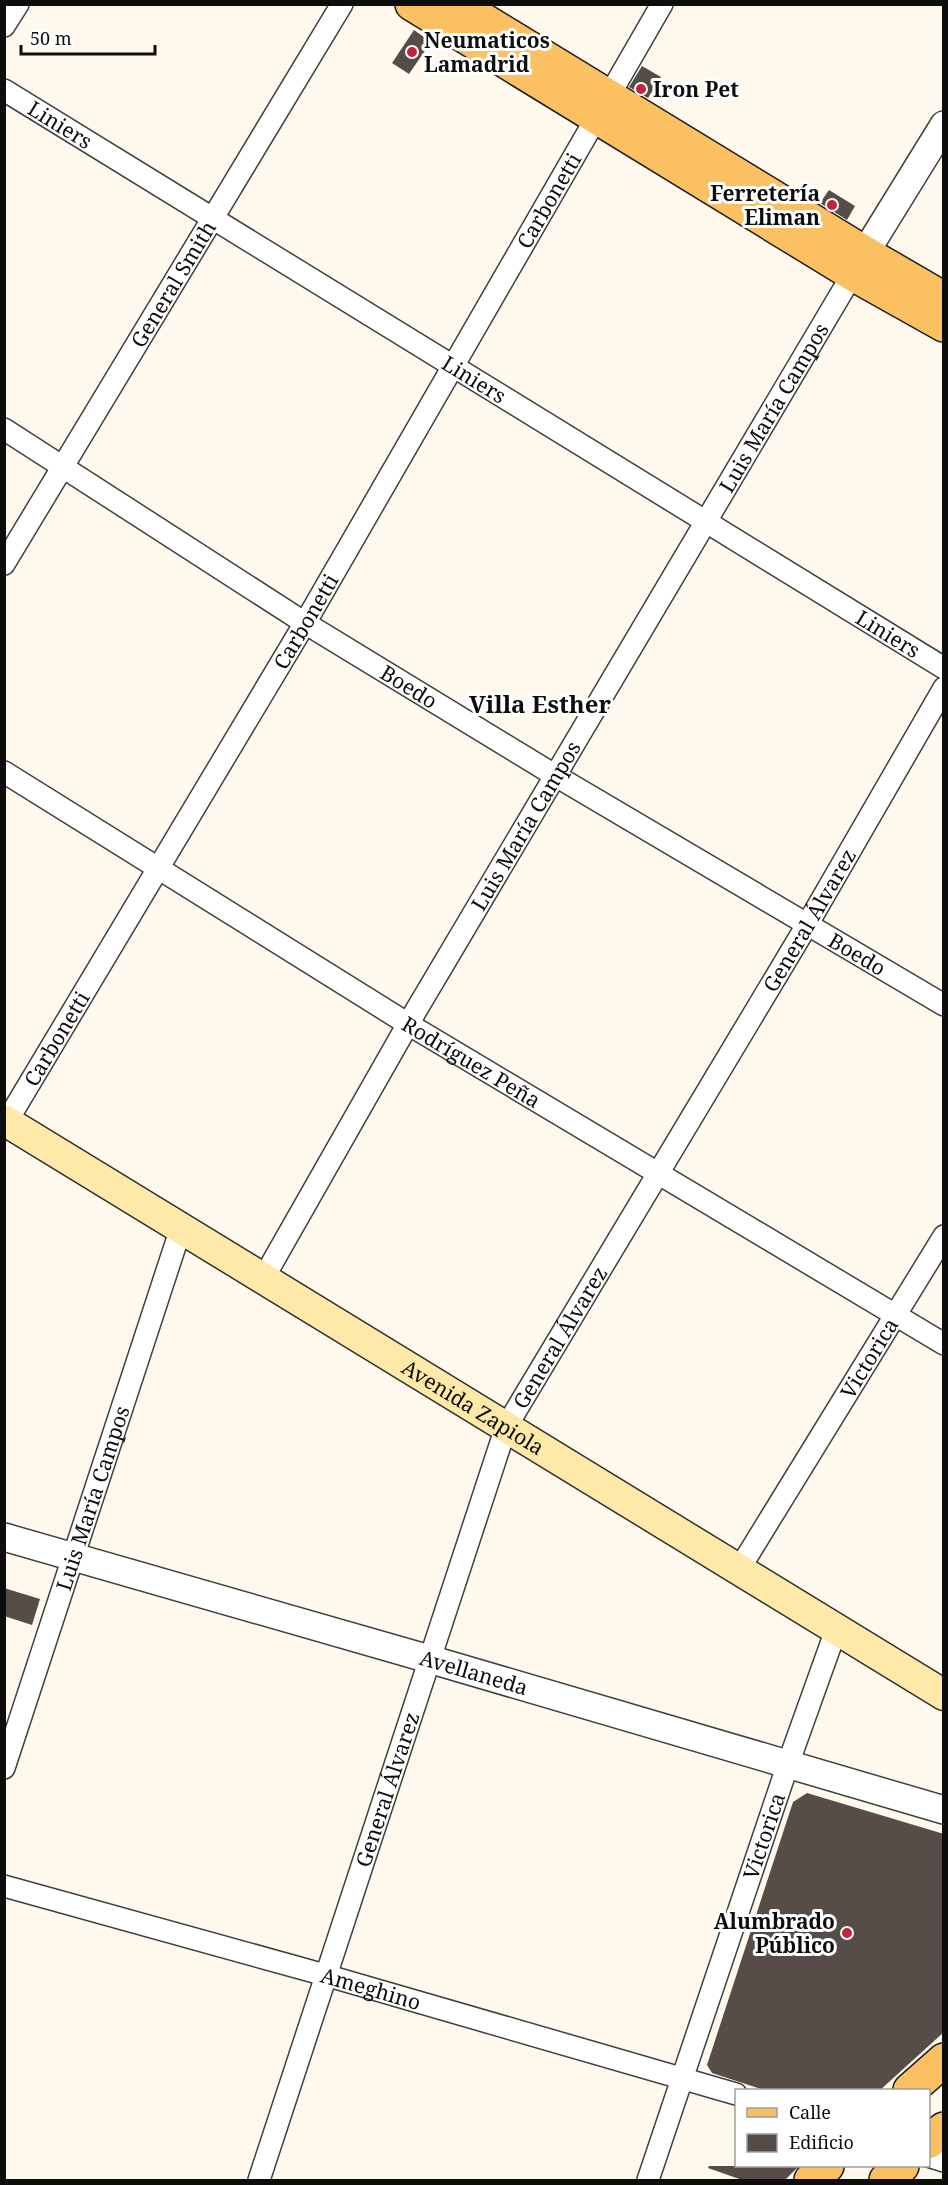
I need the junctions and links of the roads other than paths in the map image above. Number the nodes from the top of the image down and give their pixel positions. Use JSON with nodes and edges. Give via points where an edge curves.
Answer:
{"nodes":[{"id":1,"x":18,"y":4,"type":"edge"},
{"id":2,"x":342,"y":4,"type":"edge"},
{"id":3,"x":412,"y":4,"type":"edge"},
{"id":4,"x":458,"y":4,"type":"edge"},
{"id":5,"x":662,"y":4,"type":"edge"},
{"id":6,"x":4,"y":26,"type":"edge"},
{"id":7,"x":4,"y":90,"type":"edge"},
{"id":8,"x":602,"y":106,"type":"junction"},
{"id":9,"x":944,"y":125,"type":"edge"},
{"id":10,"x":213,"y":218,"type":"junction"},
{"id":11,"x":859,"y":263,"type":"junction"},
{"id":12,"x":944,"y":299,"type":"edge"},
{"id":13,"x":944,"y":325,"type":"edge"},
{"id":14,"x":454,"y":367,"type":"junction"},
{"id":15,"x":4,"y":429,"type":"edge"},
{"id":16,"x":64,"y":466,"type":"junction"},
{"id":17,"x":706,"y":524,"type":"junction"},
{"id":18,"x":4,"y":564,"type":"edge"},
{"id":19,"x":304,"y":623,"type":"junction"},
{"id":20,"x":944,"y":668,"type":"edge"},
{"id":21,"x":944,"y":688,"type":"edge"},
{"id":22,"x":4,"y":772,"type":"edge"},
{"id":23,"x":556,"y":776,"type":"junction"},
{"id":24,"x":157,"y":868,"type":"junction"},
{"id":25,"x":807,"y":925,"type":"junction"},
{"id":26,"x":944,"y":1005,"type":"edge"},
{"id":27,"x":408,"y":1024,"type":"junction"},
{"id":28,"x":6,"y":1120,"type":"edge"},
{"id":29,"x":658,"y":1173,"type":"junction"},
{"id":30,"x":181,"y":1228,"type":"junction"},
{"id":31,"x":944,"y":1236,"type":"edge"},
{"id":32,"x":263,"y":1279,"type":"junction"},
{"id":33,"x":896,"y":1315,"type":"junction"},
{"id":34,"x":944,"y":1344,"type":"edge"},
{"id":35,"x":506,"y":1427,"type":"junction"},
{"id":36,"x":4,"y":1537,"type":"edge"},
{"id":37,"x":74,"y":1557,"type":"junction"},
{"id":38,"x":738,"y":1571,"type":"junction"},
{"id":39,"x":836,"y":1630,"type":"junction"},
{"id":40,"x":429,"y":1659,"type":"junction"},
{"id":41,"x":944,"y":1695,"type":"edge"},
{"id":42,"x":788,"y":1764,"type":"junction"},
{"id":43,"x":4,"y":1768,"type":"edge"},
{"id":44,"x":944,"y":1810,"type":"edge"},
{"id":45,"x":4,"y":1886,"type":"edge"},
{"id":46,"x":325,"y":1975,"type":"junction"},
{"id":47,"x":944,"y":2060,"type":"edge"},
{"id":48,"x":683,"y":2077,"type":"junction"},
{"id":49,"x":912,"y":2089,"type":"edge"},
{"id":50,"x":735,"y":2094,"type":"edge"},
{"id":51,"x":944,"y":2129,"type":"edge"},
{"id":52,"x":930,"y":2140,"type":"edge"},
{"id":53,"x":826,"y":2167,"type":"edge"},
{"id":54,"x":901,"y":2167,"type":"edge"},
{"id":55,"x":259,"y":2181,"type":"edge"},
{"id":56,"x":648,"y":2181,"type":"edge"},
{"id":57,"x":811,"y":2181,"type":"edge"},
{"id":58,"x":886,"y":2181,"type":"edge"}],
"edges":[{"from":1,"to":6,"type":"street"},
{"from":2,"to":10,"type":"street","name":"General Smith"},
{"from":3,"to":8,"type":"main road"},
{"from":4,"to":8,"type":"main road"},
{"from":5,"to":8,"type":"street","name":"Carbonetti"},
{"from":7,"to":10,"type":"street","name":"Liniers"},
{"from":8,"to":11,"type":"main road"},
{"from":8,"to":14,"type":"street","name":"Carbonetti"},
{"from":9,"to":11,"type":"street"},
{"from":10,"to":14,"type":"street","name":"Liniers"},
{"from":10,"to":16,"type":"street","name":"General Smith"},
{"from":11,"to":12,"type":"main road"},
{"from":11,"to":13,"type":"main road"},
{"from":11,"to":17,"type":"street","name":"Luis María Campos"},
{"from":14,"to":17,"type":"street","name":"Liniers"},
{"from":14,"to":19,"type":"street","name":"Carbonetti"},
{"from":15,"to":16,"type":"street","name":"Boedo"},
{"from":16,"to":18,"type":"street","name":"General Smith"},
{"from":16,"to":19,"type":"street","name":"Boedo"},
{"from":17,"to":20,"type":"street","name":"Liniers"},
{"from":17,"to":23,"type":"street","name":"Luis María Campos"},
{"from":19,"to":23,"type":"street","name":"Boedo"},
{"from":19,"to":24,"type":"street","name":"Carbonetti"},
{"from":21,"to":25,"type":"street","name":"General Álvarez"},
{"from":22,"to":24,"type":"street","name":"Rodríguez Peña"},
{"from":23,"to":25,"type":"street","name":"Boedo"},
{"from":23,"to":27,"type":"street","name":"Luis María Campos"},
{"from":24,"to":27,"type":"street","name":"Rodríguez Peña"},
{"from":24,"to":28,"type":"street","name":"Carbonetti"},
{"from":25,"to":26,"type":"street","name":"Boedo"},
{"from":25,"to":29,"type":"street","name":"General Álvarez"},
{"from":27,"to":29,"type":"street","name":"Rodríguez Peña"},
{"from":27,"to":32,"type":"street","name":"Luis María Campos"},
{"from":28,"to":30,"type":"main road","name":"Avenida Zapiola"},
{"from":29,"to":33,"type":"street","name":"Rodríguez Peña"},
{"from":29,"to":35,"type":"street","name":"General Álvarez"},
{"from":30,"to":32,"type":"main road","name":"Avenida Zapiola"},
{"from":30,"to":37,"type":"street","name":"Luis María Campos"},
{"from":31,"to":33,"type":"street","name":"Victorica"},
{"from":32,"to":35,"type":"main road","name":"Avenida Zapiola"},
{"from":33,"to":34,"type":"street","name":"Rodríguez Peña"},
{"from":33,"to":38,"type":"street","name":"Victorica"},
{"from":35,"to":38,"type":"main road","name":"Avenida Zapiola"},
{"from":35,"to":40,"type":"street","name":"General Álvarez"},
{"from":36,"to":37,"type":"street","name":"Avellaneda"},
{"from":37,"to":40,"type":"street","name":"Avellaneda"},
{"from":37,"to":43,"type":"street","name":"Luis María Campos"},
{"from":38,"to":39,"type":"main road","name":"Avenida Zapiola"},
{"from":39,"to":41,"type":"main road","name":"Avenida Zapiola"},
{"from":39,"to":42,"type":"street","name":"Victorica"},
{"from":40,"to":42,"type":"street","name":"Avellaneda"},
{"from":40,"to":46,"type":"street","name":"General Álvarez"},
{"from":42,"to":44,"type":"street","name":"Avellaneda"},
{"from":42,"to":48,"type":"street","name":"Victorica"},
{"from":45,"to":46,"type":"street","name":"Ameghino"},
{"from":46,"to":48,"type":"street","name":"Ameghino"},
{"from":46,"to":55,"type":"street","name":"General Álvarez"},
{"from":47,"to":49,"type":"main road"},
{"from":48,"to":50,"type":"street","name":"Ameghino"},
{"from":48,"to":56,"type":"street","name":"Victorica"},
{"from":51,"to":52,"type":"main road"},
{"from":53,"to":57,"type":"main road"},
{"from":54,"to":58,"type":"main road"}]}
